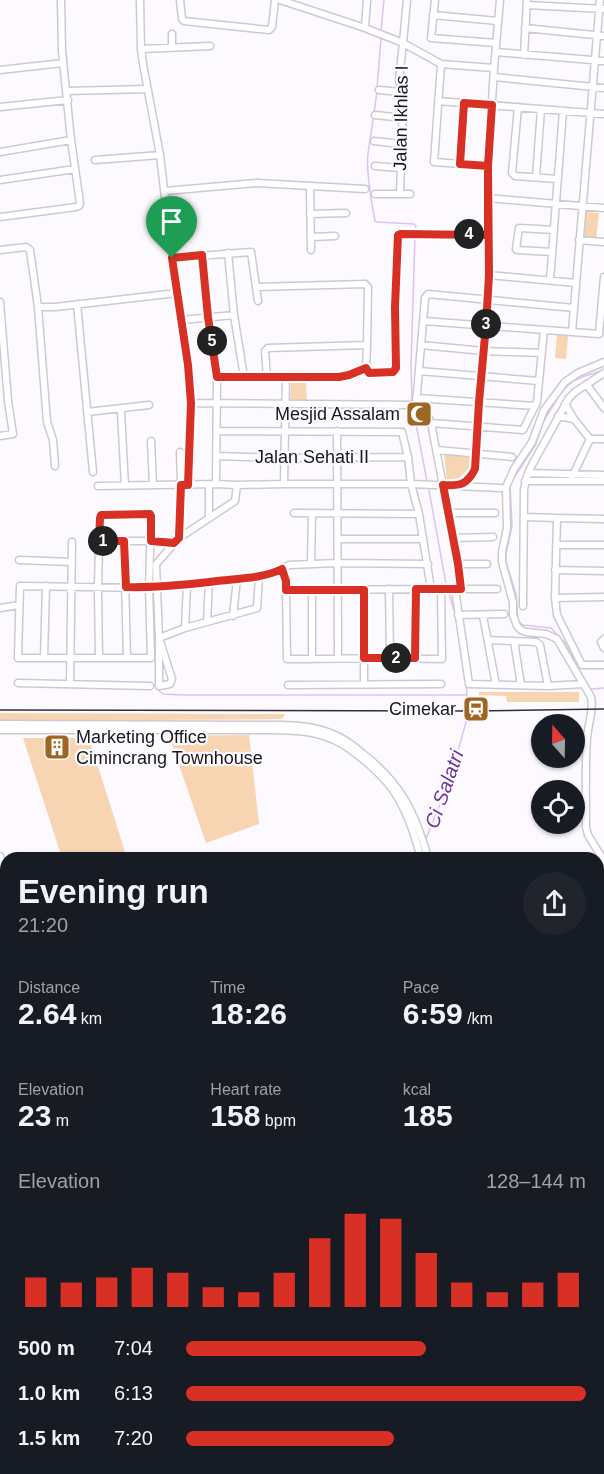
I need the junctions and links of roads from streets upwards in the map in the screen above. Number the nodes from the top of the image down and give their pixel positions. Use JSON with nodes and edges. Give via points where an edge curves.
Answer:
{"nodes":[{"id":1,"x":61,"y":0,"type":"edge"},
{"id":2,"x":140,"y":0,"type":"edge"},
{"id":3,"x":180,"y":0,"type":"edge"},
{"id":4,"x":278,"y":0,"type":"edge"},
{"id":5,"x":367,"y":0,"type":"edge"},
{"id":6,"x":407,"y":0,"type":"edge"},
{"id":7,"x":435,"y":0,"type":"edge"},
{"id":8,"x":500,"y":0,"type":"edge"},
{"id":9,"x":600,"y":0,"type":"edge"},
{"id":10,"x":527,"y":2,"type":"edge"},
{"id":11,"x":602,"y":9,"type":"edge"},
{"id":12,"x":433,"y":15,"type":"junction"},
{"id":13,"x":498,"y":21,"type":"junction"},
{"id":14,"x":365,"y":28,"type":"junction"},
{"id":15,"x":525,"y":28,"type":"junction"},
{"id":16,"x":172,"y":34,"type":"dead end"},
{"id":17,"x":600,"y":36,"type":"edge"},
{"id":18,"x":403,"y":43,"type":"junction"},
{"id":19,"x":496,"y":44,"type":"junction"},
{"id":20,"x":210,"y":46,"type":"dead end"},
{"id":21,"x":172,"y":47,"type":"junction"},
{"id":22,"x":141,"y":49,"type":"junction"},
{"id":23,"x":496,"y":52,"type":"junction"},
{"id":24,"x":524,"y":55,"type":"junction"},
{"id":25,"x":595,"y":60,"type":"junction"},
{"id":26,"x":604,"y":61,"type":"edge"},
{"id":27,"x":63,"y":63,"type":"junction"},
{"id":28,"x":441,"y":64,"type":"junction"},
{"id":29,"x":494,"y":68,"type":"junction"},
{"id":30,"x":0,"y":70,"type":"edge"},
{"id":31,"x":494,"y":77,"type":"junction"},
{"id":32,"x":593,"y":87,"type":"junction"},
{"id":33,"x":604,"y":88,"type":"edge"},
{"id":34,"x":147,"y":89,"type":"junction"},
{"id":35,"x":379,"y":90,"type":"dead end"},
{"id":36,"x":67,"y":91,"type":"junction"},
{"id":37,"x":402,"y":92,"type":"junction"},
{"id":38,"x":68,"y":100,"type":"junction"},
{"id":39,"x":438,"y":101,"type":"junction"},
{"id":40,"x":464,"y":103,"type":"junction"},
{"id":41,"x":492,"y":105,"type":"junction"},
{"id":42,"x":0,"y":107,"type":"edge"},
{"id":43,"x":518,"y":108,"type":"junction"},
{"id":44,"x":541,"y":109,"type":"junction"},
{"id":45,"x":563,"y":111,"type":"junction"},
{"id":46,"x":590,"y":113,"type":"junction"},
{"id":47,"x":604,"y":114,"type":"edge"},
{"id":48,"x":375,"y":115,"type":"dead end"},
{"id":49,"x":403,"y":118,"type":"junction"},
{"id":50,"x":71,"y":140,"type":"junction"},
{"id":51,"x":374,"y":141,"type":"dead end"},
{"id":52,"x":401,"y":144,"type":"junction"},
{"id":53,"x":0,"y":152,"type":"edge"},
{"id":54,"x":160,"y":155,"type":"junction"},
{"id":55,"x":94,"y":160,"type":"dead end"},
{"id":56,"x":460,"y":164,"type":"junction"},
{"id":57,"x":375,"y":166,"type":"dead end"},
{"id":58,"x":488,"y":166,"type":"junction"},
{"id":59,"x":400,"y":168,"type":"junction"},
{"id":60,"x":75,"y":169,"type":"junction"},
{"id":61,"x":536,"y":177,"type":"junction"},
{"id":62,"x":558,"y":178,"type":"junction"},
{"id":63,"x":0,"y":180,"type":"edge"},
{"id":64,"x":310,"y":187,"type":"junction"},
{"id":65,"x":365,"y":189,"type":"dead end"},
{"id":66,"x":165,"y":191,"type":"junction"},
{"id":67,"x":375,"y":194,"type":"dead end"},
{"id":68,"x":400,"y":194,"type":"junction"},
{"id":69,"x":410,"y":194,"type":"dead end"},
{"id":70,"x":488,"y":198,"type":"junction"},
{"id":71,"x":556,"y":204,"type":"junction"},
{"id":72,"x":582,"y":206,"type":"junction"},
{"id":73,"x":604,"y":208,"type":"edge"},
{"id":74,"x":346,"y":213,"type":"dead end"},
{"id":75,"x":310,"y":214,"type":"junction"},
{"id":76,"x":0,"y":217,"type":"edge"},
{"id":77,"x":554,"y":230,"type":"junction"},
{"id":78,"x":488,"y":235,"type":"junction"},
{"id":79,"x":336,"y":236,"type":"dead end"},
{"id":80,"x":311,"y":237,"type":"junction"},
{"id":81,"x":579,"y":240,"type":"junction"},
{"id":82,"x":604,"y":242,"type":"edge"},
{"id":83,"x":0,"y":250,"type":"edge"},
{"id":84,"x":311,"y":250,"type":"dead end"},
{"id":85,"x":552,"y":252,"type":"junction"},
{"id":86,"x":228,"y":253,"type":"junction"},
{"id":87,"x":202,"y":255,"type":"junction"},
{"id":88,"x":172,"y":258,"type":"junction"},
{"id":89,"x":489,"y":275,"type":"junction"},
{"id":90,"x":604,"y":278,"type":"edge"},
{"id":91,"x":550,"y":280,"type":"junction"},
{"id":92,"x":576,"y":283,"type":"junction"},
{"id":93,"x":257,"y":287,"type":"junction"},
{"id":94,"x":177,"y":293,"type":"junction"},
{"id":95,"x":603,"y":294,"type":"edge"},
{"id":96,"x":488,"y":299,"type":"junction"},
{"id":97,"x":258,"y":301,"type":"dead end"},
{"id":98,"x":0,"y":302,"type":"edge"},
{"id":99,"x":77,"y":304,"type":"junction"},
{"id":100,"x":38,"y":307,"type":"junction"},
{"id":101,"x":574,"y":308,"type":"junction"},
{"id":102,"x":234,"y":315,"type":"junction"},
{"id":103,"x":208,"y":317,"type":"junction"},
{"id":104,"x":181,"y":320,"type":"junction"},
{"id":105,"x":424,"y":321,"type":"junction"},
{"id":106,"x":486,"y":325,"type":"junction"},
{"id":107,"x":544,"y":330,"type":"junction"},
{"id":108,"x":572,"y":332,"type":"junction"},
{"id":109,"x":602,"y":334,"type":"edge"},
{"id":110,"x":367,"y":345,"type":"junction"},
{"id":111,"x":421,"y":345,"type":"junction"},
{"id":112,"x":484,"y":351,"type":"junction"},
{"id":113,"x":542,"y":353,"type":"junction"},
{"id":114,"x":604,"y":362,"type":"edge"},
{"id":115,"x":366,"y":368,"type":"junction"},
{"id":116,"x":418,"y":371,"type":"junction"},
{"id":117,"x":604,"y":373,"type":"edge"},
{"id":118,"x":481,"y":376,"type":"junction"},
{"id":119,"x":217,"y":377,"type":"junction"},
{"id":120,"x":244,"y":377,"type":"junction"},
{"id":121,"x":267,"y":377,"type":"junction"},
{"id":122,"x":286,"y":378,"type":"junction"},
{"id":123,"x":539,"y":381,"type":"junction"},
{"id":124,"x":586,"y":385,"type":"junction"},
{"id":125,"x":416,"y":398,"type":"junction"},
{"id":126,"x":479,"y":402,"type":"junction"},
{"id":127,"x":192,"y":403,"type":"junction"},
{"id":128,"x":217,"y":404,"type":"junction"},
{"id":129,"x":565,"y":404,"type":"junction"},
{"id":130,"x":149,"y":405,"type":"dead end"},
{"id":131,"x":286,"y":405,"type":"junction"},
{"id":132,"x":413,"y":405,"type":"junction"},
{"id":133,"x":535,"y":406,"type":"junction"},
{"id":134,"x":604,"y":408,"type":"edge"},
{"id":135,"x":87,"y":412,"type":"junction"},
{"id":136,"x":121,"y":412,"type":"dead end"},
{"id":137,"x":558,"y":417,"type":"junction"},
{"id":138,"x":574,"y":419,"type":"junction"},
{"id":139,"x":431,"y":423,"type":"junction"},
{"id":140,"x":478,"y":426,"type":"junction"},
{"id":141,"x":217,"y":431,"type":"junction"},
{"id":142,"x":285,"y":431,"type":"junction"},
{"id":143,"x":337,"y":431,"type":"junction"},
{"id":144,"x":0,"y":436,"type":"edge"},
{"id":145,"x":590,"y":439,"type":"junction"},
{"id":146,"x":604,"y":440,"type":"edge"},
{"id":147,"x":151,"y":441,"type":"dead end"},
{"id":148,"x":437,"y":450,"type":"junction"},
{"id":149,"x":180,"y":452,"type":"dead end"},
{"id":150,"x":476,"y":454,"type":"junction"},
{"id":151,"x":217,"y":456,"type":"junction"},
{"id":152,"x":337,"y":457,"type":"junction"},
{"id":153,"x":408,"y":457,"type":"junction"},
{"id":154,"x":512,"y":457,"type":"dead end"},
{"id":155,"x":285,"y":458,"type":"junction"},
{"id":156,"x":55,"y":466,"type":"dead end"},
{"id":157,"x":475,"y":469,"type":"junction"},
{"id":158,"x":93,"y":472,"type":"dead end"},
{"id":159,"x":528,"y":473,"type":"junction"},
{"id":160,"x":604,"y":475,"type":"edge"},
{"id":161,"x":572,"y":478,"type":"junction"},
{"id":162,"x":525,"y":481,"type":"junction"},
{"id":163,"x":604,"y":481,"type":"edge"},
{"id":164,"x":213,"y":484,"type":"junction"},
{"id":165,"x":284,"y":484,"type":"junction"},
{"id":166,"x":337,"y":484,"type":"junction"},
{"id":167,"x":411,"y":484,"type":"junction"},
{"id":168,"x":153,"y":485,"type":"junction"},
{"id":169,"x":184,"y":485,"type":"junction"},
{"id":170,"x":237,"y":485,"type":"junction"},
{"id":171,"x":443,"y":485,"type":"junction"},
{"id":172,"x":99,"y":486,"type":"dead end"},
{"id":173,"x":125,"y":486,"type":"junction"},
{"id":174,"x":459,"y":486,"type":"junction"},
{"id":175,"x":474,"y":487,"type":"junction"},
{"id":176,"x":501,"y":488,"type":"dead end"},
{"id":177,"x":294,"y":513,"type":"dead end"},
{"id":178,"x":310,"y":513,"type":"junction"},
{"id":179,"x":449,"y":513,"type":"junction"},
{"id":180,"x":495,"y":513,"type":"dead end"},
{"id":181,"x":337,"y":514,"type":"junction"},
{"id":182,"x":418,"y":514,"type":"junction"},
{"id":183,"x":524,"y":517,"type":"junction"},
{"id":184,"x":209,"y":518,"type":"junction"},
{"id":185,"x":557,"y":518,"type":"junction"},
{"id":186,"x":604,"y":519,"type":"edge"},
{"id":187,"x":493,"y":537,"type":"dead end"},
{"id":188,"x":338,"y":538,"type":"junction"},
{"id":189,"x":453,"y":538,"type":"junction"},
{"id":190,"x":423,"y":539,"type":"junction"},
{"id":191,"x":99,"y":541,"type":"junction"},
{"id":192,"x":124,"y":541,"type":"junction"},
{"id":193,"x":151,"y":541,"type":"junction"},
{"id":194,"x":177,"y":541,"type":"junction"},
{"id":195,"x":72,"y":542,"type":"dead end"},
{"id":196,"x":556,"y":545,"type":"junction"},
{"id":197,"x":604,"y":545,"type":"edge"},
{"id":198,"x":20,"y":560,"type":"dead end"},
{"id":199,"x":72,"y":562,"type":"junction"},
{"id":200,"x":338,"y":563,"type":"junction"},
{"id":201,"x":310,"y":564,"type":"junction"},
{"id":202,"x":428,"y":564,"type":"junction"},
{"id":203,"x":458,"y":564,"type":"junction"},
{"id":204,"x":487,"y":564,"type":"dead end"},
{"id":205,"x":282,"y":569,"type":"junction"},
{"id":206,"x":555,"y":570,"type":"junction"},
{"id":207,"x":604,"y":571,"type":"edge"},
{"id":208,"x":259,"y":576,"type":"junction"},
{"id":209,"x":237,"y":579,"type":"junction"},
{"id":210,"x":210,"y":581,"type":"junction"},
{"id":211,"x":187,"y":585,"type":"junction"},
{"id":212,"x":46,"y":586,"type":"junction"},
{"id":213,"x":72,"y":587,"type":"junction"},
{"id":214,"x":98,"y":587,"type":"junction"},
{"id":215,"x":126,"y":587,"type":"junction"},
{"id":216,"x":153,"y":588,"type":"junction"},
{"id":217,"x":338,"y":589,"type":"junction"},
{"id":218,"x":390,"y":589,"type":"junction"},
{"id":219,"x":416,"y":589,"type":"junction"},
{"id":220,"x":431,"y":589,"type":"junction"},
{"id":221,"x":443,"y":589,"type":"junction"},
{"id":222,"x":458,"y":589,"type":"junction"},
{"id":223,"x":496,"y":589,"type":"dead end"},
{"id":224,"x":286,"y":590,"type":"junction"},
{"id":225,"x":312,"y":590,"type":"junction"},
{"id":226,"x":364,"y":590,"type":"junction"},
{"id":227,"x":604,"y":597,"type":"edge"},
{"id":228,"x":555,"y":598,"type":"junction"},
{"id":229,"x":19,"y":605,"type":"junction"},
{"id":230,"x":523,"y":606,"type":"dead end"},
{"id":231,"x":0,"y":608,"type":"edge"},
{"id":232,"x":504,"y":614,"type":"dead end"},
{"id":233,"x":458,"y":615,"type":"junction"},
{"id":234,"x":232,"y":616,"type":"junction"},
{"id":235,"x":483,"y":616,"type":"junction"},
{"id":236,"x":207,"y":622,"type":"junction"},
{"id":237,"x":185,"y":628,"type":"junction"},
{"id":238,"x":159,"y":638,"type":"junction"},
{"id":239,"x":604,"y":639,"type":"edge"},
{"id":240,"x":488,"y":640,"type":"junction"},
{"id":241,"x":514,"y":641,"type":"junction"},
{"id":242,"x":604,"y":648,"type":"edge"},
{"id":243,"x":44,"y":658,"type":"junction"},
{"id":244,"x":71,"y":658,"type":"junction"},
{"id":245,"x":99,"y":658,"type":"junction"},
{"id":246,"x":127,"y":658,"type":"junction"},
{"id":247,"x":312,"y":658,"type":"junction"},
{"id":248,"x":338,"y":658,"type":"junction"},
{"id":249,"x":364,"y":658,"type":"junction"},
{"id":250,"x":390,"y":658,"type":"junction"},
{"id":251,"x":415,"y":658,"type":"junction"},
{"id":252,"x":604,"y":665,"type":"edge"},
{"id":253,"x":579,"y":668,"type":"junction"},
{"id":254,"x":18,"y":683,"type":"dead end"},
{"id":255,"x":70,"y":684,"type":"junction"},
{"id":256,"x":364,"y":684,"type":"junction"},
{"id":257,"x":441,"y":684,"type":"dead end"},
{"id":258,"x":583,"y":684,"type":"junction"},
{"id":259,"x":288,"y":685,"type":"dead end"},
{"id":260,"x":496,"y":685,"type":"junction"},
{"id":261,"x":521,"y":685,"type":"junction"},
{"id":262,"x":150,"y":686,"type":"dead end"},
{"id":263,"x":548,"y":686,"type":"junction"},
{"id":264,"x":0,"y":724,"type":"edge"},
{"id":265,"x":183,"y":728,"type":"junction"},
{"id":266,"x":0,"y":730,"type":"edge"},
{"id":267,"x":422,"y":848,"type":"junction"},
{"id":268,"x":423,"y":852,"type":"edge"},
{"id":269,"x":598,"y":852,"type":"edge"}],
"edges":[{"from":1,"to":27,"type":"street"},
{"from":2,"to":22,"type":"street"},
{"from":3,"to":4,"type":"street","via":[[184,21],[269,30]]},
{"from":4,"to":14,"type":"street"},
{"from":5,"to":14,"type":"street"},
{"from":6,"to":18,"type":"street","name":"Jalan Ikhlas I"},
{"from":7,"to":12,"type":"street"},
{"from":8,"to":13,"type":"street"},
{"from":9,"to":11,"type":"street"},
{"from":10,"to":11,"type":"street"},
{"from":10,"to":15,"type":"street"},
{"from":11,"to":17,"type":"street"},
{"from":12,"to":13,"type":"street"},
{"from":12,"to":19,"type":"street","via":[[431,38]]},
{"from":13,"to":19,"type":"street"},
{"from":14,"to":18,"type":"street"},
{"from":15,"to":17,"type":"street"},
{"from":15,"to":24,"type":"street"},
{"from":16,"to":21,"type":"street"},
{"from":17,"to":25,"type":"street"},
{"from":18,"to":28,"type":"street"},
{"from":18,"to":37,"type":"street","name":"Jalan Ikhlas I","via":[[399,80]]},
{"from":19,"to":23,"type":"street"},
{"from":20,"to":21,"type":"street"},
{"from":21,"to":22,"type":"street"},
{"from":22,"to":34,"type":"street"},
{"from":23,"to":24,"type":"street"},
{"from":23,"to":29,"type":"street"},
{"from":24,"to":25,"type":"street"},
{"from":25,"to":26,"type":"street"},
{"from":25,"to":32,"type":"street"},
{"from":27,"to":30,"type":"street"},
{"from":27,"to":36,"type":"street"},
{"from":28,"to":29,"type":"street"},
{"from":28,"to":39,"type":"street"},
{"from":29,"to":31,"type":"street"},
{"from":31,"to":32,"type":"street"},
{"from":31,"to":41,"type":"street"},
{"from":32,"to":33,"type":"street"},
{"from":32,"to":46,"type":"street"},
{"from":34,"to":36,"type":"street"},
{"from":34,"to":54,"type":"street"},
{"from":35,"to":37,"type":"street"},
{"from":36,"to":38,"type":"street"},
{"from":37,"to":49,"type":"street","name":"Jalan Ikhlas I"},
{"from":38,"to":42,"type":"street"},
{"from":38,"to":50,"type":"street"},
{"from":39,"to":40,"type":"street"},
{"from":39,"to":56,"type":"street","via":[[434,162]]},
{"from":40,"to":41,"type":"street"},
{"from":40,"to":56,"type":"street"},
{"from":41,"to":43,"type":"street"},
{"from":41,"to":58,"type":"street"},
{"from":43,"to":44,"type":"street"},
{"from":43,"to":61,"type":"street","via":[[512,173]]},
{"from":44,"to":45,"type":"street"},
{"from":44,"to":61,"type":"street"},
{"from":45,"to":46,"type":"street"},
{"from":45,"to":62,"type":"street"},
{"from":46,"to":47,"type":"street"},
{"from":46,"to":72,"type":"street"},
{"from":48,"to":49,"type":"street"},
{"from":49,"to":52,"type":"street","name":"Jalan Ikhlas I"},
{"from":50,"to":53,"type":"street"},
{"from":50,"to":60,"type":"street"},
{"from":51,"to":52,"type":"street"},
{"from":52,"to":59,"type":"street","name":"Jalan Ikhlas I"},
{"from":54,"to":55,"type":"street"},
{"from":54,"to":66,"type":"street"},
{"from":56,"to":58,"type":"street"},
{"from":57,"to":59,"type":"street"},
{"from":58,"to":70,"type":"street"},
{"from":59,"to":68,"type":"street","name":"Jalan Ikhlas I"},
{"from":60,"to":63,"type":"street"},
{"from":60,"to":76,"type":"street","via":[[79,206]]},
{"from":61,"to":62,"type":"street"},
{"from":62,"to":71,"type":"street"},
{"from":64,"to":65,"type":"street"},
{"from":64,"to":66,"type":"street","via":[[256,183]]},
{"from":64,"to":75,"type":"street"},
{"from":66,"to":88,"type":"street"},
{"from":67,"to":68,"type":"street"},
{"from":68,"to":69,"type":"street"},
{"from":70,"to":71,"type":"street"},
{"from":70,"to":78,"type":"street"},
{"from":71,"to":72,"type":"street"},
{"from":71,"to":77,"type":"street"},
{"from":72,"to":73,"type":"street"},
{"from":72,"to":81,"type":"street"},
{"from":74,"to":75,"type":"street"},
{"from":75,"to":80,"type":"street"},
{"from":77,"to":85,"type":"street"},
{"from":77,"to":85,"type":"street","via":[[519,228],[516,249]]},
{"from":78,"to":89,"type":"street"},
{"from":78,"to":115,"type":"street","via":[[399,234],[396,368],[393,372],[369,373]]},
{"from":79,"to":80,"type":"street"},
{"from":80,"to":84,"type":"street"},
{"from":81,"to":82,"type":"street"},
{"from":81,"to":92,"type":"street"},
{"from":83,"to":100,"type":"street","via":[[30,250]]},
{"from":85,"to":91,"type":"street"},
{"from":86,"to":87,"type":"street"},
{"from":86,"to":93,"type":"street","via":[[251,252]]},
{"from":86,"to":102,"type":"street"},
{"from":87,"to":88,"type":"street"},
{"from":87,"to":103,"type":"street"},
{"from":88,"to":94,"type":"street"},
{"from":89,"to":91,"type":"street"},
{"from":89,"to":96,"type":"street"},
{"from":90,"to":95,"type":"street"},
{"from":91,"to":92,"type":"street"},
{"from":92,"to":101,"type":"street"},
{"from":93,"to":97,"type":"street"},
{"from":93,"to":110,"type":"street","via":[[367,285]]},
{"from":94,"to":99,"type":"street"},
{"from":94,"to":104,"type":"street"},
{"from":95,"to":109,"type":"street"},
{"from":96,"to":101,"type":"street"},
{"from":96,"to":105,"type":"street","via":[[428,294]]},
{"from":96,"to":106,"type":"street"},
{"from":98,"to":144,"type":"street","via":[[13,434]]},
{"from":99,"to":100,"type":"street"},
{"from":99,"to":135,"type":"street"},
{"from":100,"to":156,"type":"street","via":[[47,422]]},
{"from":101,"to":108,"type":"street"},
{"from":102,"to":103,"type":"street"},
{"from":102,"to":120,"type":"street"},
{"from":103,"to":104,"type":"street"},
{"from":103,"to":119,"type":"street"},
{"from":104,"to":127,"type":"street"},
{"from":105,"to":106,"type":"street"},
{"from":105,"to":111,"type":"street"},
{"from":106,"to":107,"type":"street"},
{"from":106,"to":112,"type":"street"},
{"from":107,"to":108,"type":"street"},
{"from":107,"to":113,"type":"street"},
{"from":108,"to":109,"type":"street"},
{"from":110,"to":115,"type":"street"},
{"from":110,"to":121,"type":"street","via":[[268,348]]},
{"from":111,"to":112,"type":"street"},
{"from":111,"to":116,"type":"street"},
{"from":112,"to":113,"type":"street"},
{"from":112,"to":118,"type":"street"},
{"from":113,"to":123,"type":"street"},
{"from":114,"to":253,"type":"street","via":[[578,373],[560,388],[544,410],[505,492],[507,528],[502,562],[517,626],[526,632],[555,636]]},
{"from":115,"to":122,"type":"street","via":[[339,377]]},
{"from":116,"to":118,"type":"street"},
{"from":116,"to":125,"type":"street"},
{"from":117,"to":124,"type":"street"},
{"from":118,"to":123,"type":"street"},
{"from":118,"to":126,"type":"street"},
{"from":119,"to":120,"type":"street"},
{"from":119,"to":128,"type":"street"},
{"from":120,"to":121,"type":"street"},
{"from":121,"to":122,"type":"street"},
{"from":122,"to":131,"type":"street"},
{"from":123,"to":133,"type":"street"},
{"from":124,"to":129,"type":"street"},
{"from":124,"to":134,"type":"street"},
{"from":125,"to":126,"type":"street"},
{"from":125,"to":132,"type":"street"},
{"from":126,"to":133,"type":"street"},
{"from":126,"to":140,"type":"street"},
{"from":127,"to":128,"type":"street"},
{"from":127,"to":169,"type":"street"},
{"from":128,"to":131,"type":"street"},
{"from":128,"to":141,"type":"street"},
{"from":129,"to":137,"type":"street"},
{"from":129,"to":138,"type":"street"},
{"from":130,"to":135,"type":"street"},
{"from":131,"to":132,"type":"street"},
{"from":131,"to":142,"type":"street"},
{"from":132,"to":139,"type":"street","via":[[425,411]]},
{"from":133,"to":140,"type":"street","via":[[523,430]]},
{"from":135,"to":158,"type":"street"},
{"from":136,"to":173,"type":"street"},
{"from":137,"to":138,"type":"street"},
{"from":137,"to":159,"type":"street"},
{"from":138,"to":145,"type":"street"},
{"from":139,"to":140,"type":"street"},
{"from":139,"to":148,"type":"street"},
{"from":140,"to":150,"type":"street"},
{"from":141,"to":142,"type":"street"},
{"from":141,"to":151,"type":"street"},
{"from":142,"to":143,"type":"street"},
{"from":142,"to":155,"type":"street"},
{"from":143,"to":152,"type":"street"},
{"from":143,"to":153,"type":"street","via":[[402,432]]},
{"from":145,"to":146,"type":"street"},
{"from":145,"to":161,"type":"street"},
{"from":147,"to":168,"type":"street"},
{"from":148,"to":150,"type":"street"},
{"from":148,"to":171,"type":"street"},
{"from":149,"to":169,"type":"street"},
{"from":150,"to":154,"type":"street"},
{"from":150,"to":157,"type":"street"},
{"from":151,"to":155,"type":"street","name":"Jalan Sehati II"},
{"from":151,"to":164,"type":"street"},
{"from":152,"to":153,"type":"street","name":"Jalan Sehati II"},
{"from":152,"to":155,"type":"street","name":"Jalan Sehati II"},
{"from":152,"to":166,"type":"street"},
{"from":153,"to":167,"type":"street"},
{"from":155,"to":165,"type":"street"},
{"from":157,"to":174,"type":"street"},
{"from":157,"to":175,"type":"street"},
{"from":159,"to":161,"type":"street"},
{"from":159,"to":162,"type":"street"},
{"from":160,"to":161,"type":"street"},
{"from":161,"to":162,"type":"street"},
{"from":161,"to":163,"type":"street"},
{"from":162,"to":183,"type":"street"},
{"from":164,"to":169,"type":"street"},
{"from":164,"to":170,"type":"street"},
{"from":164,"to":184,"type":"street"},
{"from":165,"to":166,"type":"street"},
{"from":165,"to":170,"type":"street"},
{"from":166,"to":167,"type":"street"},
{"from":166,"to":181,"type":"street"},
{"from":167,"to":171,"type":"street"},
{"from":167,"to":182,"type":"street"},
{"from":168,"to":169,"type":"street"},
{"from":168,"to":173,"type":"street"},
{"from":169,"to":194,"type":"street"},
{"from":170,"to":184,"type":"street","via":[[235,501]]},
{"from":171,"to":174,"type":"street"},
{"from":171,"to":179,"type":"street"},
{"from":172,"to":173,"type":"street"},
{"from":174,"to":175,"type":"street"},
{"from":175,"to":176,"type":"street"},
{"from":177,"to":178,"type":"street"},
{"from":178,"to":181,"type":"street"},
{"from":178,"to":201,"type":"street"},
{"from":179,"to":180,"type":"street"},
{"from":179,"to":189,"type":"street"},
{"from":181,"to":182,"type":"street"},
{"from":181,"to":188,"type":"street"},
{"from":182,"to":190,"type":"street"},
{"from":183,"to":185,"type":"street"},
{"from":183,"to":230,"type":"street"},
{"from":184,"to":194,"type":"street"},
{"from":185,"to":186,"type":"street"},
{"from":185,"to":196,"type":"street"},
{"from":187,"to":189,"type":"street"},
{"from":188,"to":190,"type":"street"},
{"from":188,"to":200,"type":"street"},
{"from":189,"to":203,"type":"street"},
{"from":190,"to":202,"type":"street"},
{"from":191,"to":192,"type":"street"},
{"from":191,"to":193,"type":"street","via":[[101,515],[147,513],[151,516]]},
{"from":191,"to":214,"type":"street"},
{"from":192,"to":193,"type":"street"},
{"from":192,"to":215,"type":"street"},
{"from":193,"to":194,"type":"street"},
{"from":193,"to":216,"type":"street"},
{"from":194,"to":216,"type":"street","via":[[157,562]]},
{"from":195,"to":199,"type":"street"},
{"from":196,"to":197,"type":"street"},
{"from":196,"to":206,"type":"street"},
{"from":198,"to":199,"type":"street"},
{"from":199,"to":213,"type":"street"},
{"from":200,"to":201,"type":"street"},
{"from":200,"to":202,"type":"street"},
{"from":200,"to":217,"type":"street"},
{"from":201,"to":205,"type":"street"},
{"from":202,"to":220,"type":"street"},
{"from":203,"to":204,"type":"street"},
{"from":203,"to":222,"type":"street"},
{"from":205,"to":208,"type":"street"},
{"from":205,"to":224,"type":"street"},
{"from":206,"to":207,"type":"street"},
{"from":206,"to":228,"type":"street"},
{"from":208,"to":209,"type":"street"},
{"from":208,"to":234,"type":"street","via":[[257,608]]},
{"from":209,"to":210,"type":"street"},
{"from":209,"to":234,"type":"street"},
{"from":210,"to":211,"type":"street"},
{"from":210,"to":236,"type":"street"},
{"from":211,"to":216,"type":"street"},
{"from":211,"to":237,"type":"street"},
{"from":212,"to":213,"type":"street"},
{"from":212,"to":229,"type":"street","via":[[20,586]]},
{"from":212,"to":243,"type":"street"},
{"from":213,"to":214,"type":"street"},
{"from":213,"to":244,"type":"street"},
{"from":214,"to":215,"type":"street"},
{"from":214,"to":245,"type":"street"},
{"from":215,"to":216,"type":"street"},
{"from":215,"to":246,"type":"street"},
{"from":216,"to":238,"type":"street"},
{"from":216,"to":246,"type":"street","via":[[151,658]]},
{"from":217,"to":225,"type":"street"},
{"from":217,"to":226,"type":"street"},
{"from":217,"to":248,"type":"street"},
{"from":218,"to":219,"type":"street"},
{"from":218,"to":226,"type":"street"},
{"from":218,"to":250,"type":"street"},
{"from":219,"to":220,"type":"street"},
{"from":219,"to":251,"type":"street"},
{"from":220,"to":221,"type":"street"},
{"from":221,"to":222,"type":"street"},
{"from":221,"to":251,"type":"street","via":[[442,659]]},
{"from":222,"to":223,"type":"street"},
{"from":222,"to":233,"type":"street"},
{"from":224,"to":225,"type":"street"},
{"from":224,"to":247,"type":"street","via":[[287,659]]},
{"from":225,"to":247,"type":"street"},
{"from":226,"to":249,"type":"street"},
{"from":227,"to":228,"type":"street"},
{"from":228,"to":253,"type":"street","via":[[557,615]]},
{"from":229,"to":231,"type":"street"},
{"from":229,"to":243,"type":"street","via":[[18,658]]},
{"from":232,"to":235,"type":"street"},
{"from":233,"to":235,"type":"street"},
{"from":233,"to":260,"type":"street","via":[[470,684]]},
{"from":234,"to":236,"type":"street"},
{"from":235,"to":240,"type":"street"},
{"from":236,"to":237,"type":"street"},
{"from":237,"to":238,"type":"street"},
{"from":238,"to":238,"type":"street","via":[[159,686],[170,684],[172,679]]},
{"from":239,"to":242,"type":"street"},
{"from":240,"to":241,"type":"street"},
{"from":240,"to":260,"type":"street"},
{"from":241,"to":261,"type":"street"},
{"from":241,"to":263,"type":"street","via":[[540,645]]},
{"from":243,"to":244,"type":"street"},
{"from":244,"to":245,"type":"street"},
{"from":244,"to":255,"type":"street"},
{"from":245,"to":246,"type":"street"},
{"from":247,"to":248,"type":"street"},
{"from":248,"to":249,"type":"street"},
{"from":249,"to":250,"type":"street"},
{"from":249,"to":256,"type":"street"},
{"from":250,"to":251,"type":"street"},
{"from":252,"to":253,"type":"street"},
{"from":253,"to":258,"type":"street"},
{"from":254,"to":255,"type":"street"},
{"from":255,"to":262,"type":"street"},
{"from":256,"to":257,"type":"street"},
{"from":256,"to":259,"type":"street"},
{"from":258,"to":263,"type":"street"},
{"from":258,"to":269,"type":"street","via":[[592,703],[587,739],[586,827]]},
{"from":260,"to":261,"type":"street"},
{"from":261,"to":263,"type":"street"},
{"from":264,"to":265,"type":"street"},
{"from":265,"to":266,"type":"street"},
{"from":265,"to":267,"type":"street","via":[[299,730],[334,740],[391,786]]},
{"from":265,"to":267,"type":"street","via":[[298,725],[336,735],[386,773],[416,820]]},
{"from":267,"to":268,"type":"street"}]}
